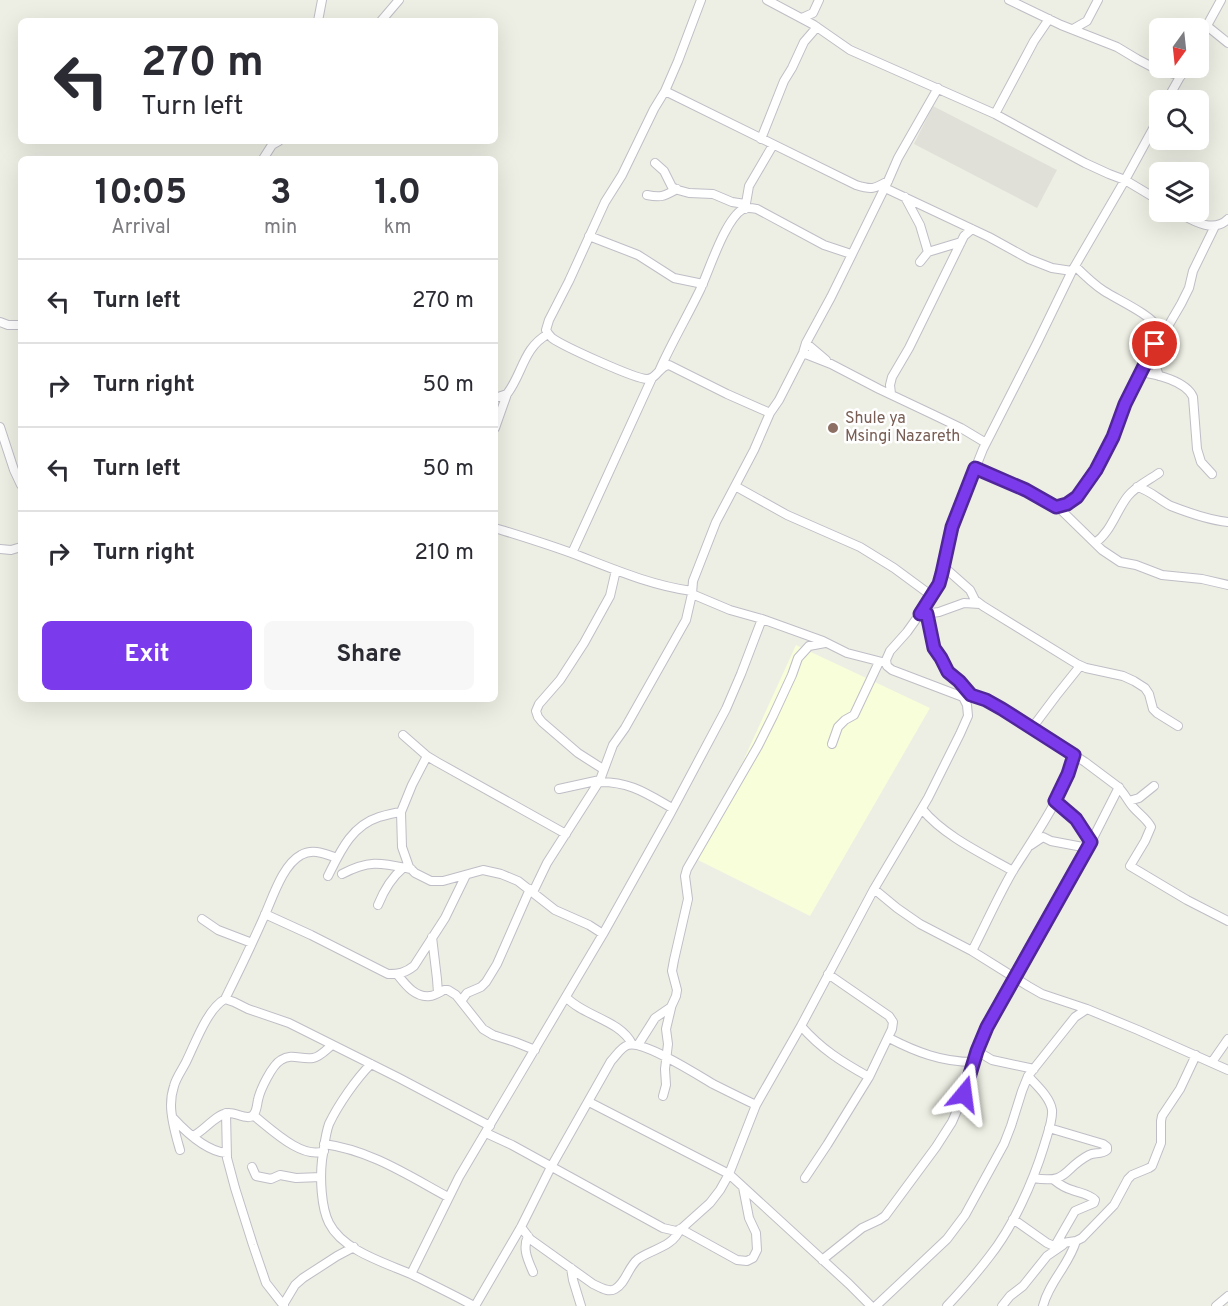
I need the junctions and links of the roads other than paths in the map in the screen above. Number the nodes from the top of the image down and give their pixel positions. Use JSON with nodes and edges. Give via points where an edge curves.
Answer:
{"nodes":[{"id":1,"x":322,"y":0,"type":"edge"},
{"id":2,"x":399,"y":0,"type":"edge"},
{"id":3,"x":701,"y":0,"type":"edge"},
{"id":4,"x":767,"y":0,"type":"edge"},
{"id":5,"x":819,"y":0,"type":"edge"},
{"id":6,"x":1009,"y":0,"type":"edge"},
{"id":7,"x":1098,"y":0,"type":"edge"},
{"id":8,"x":1221,"y":0,"type":"edge"},
{"id":9,"x":814,"y":10,"type":"junction"},
{"id":10,"x":319,"y":18,"type":"edge"},
{"id":11,"x":384,"y":18,"type":"edge"},
{"id":12,"x":802,"y":18,"type":"junction"},
{"id":13,"x":1048,"y":19,"type":"junction"},
{"id":14,"x":1209,"y":22,"type":"edge"},
{"id":15,"x":816,"y":26,"type":"junction"},
{"id":16,"x":1209,"y":28,"type":"edge"},
{"id":17,"x":1073,"y":29,"type":"junction"},
{"id":18,"x":1228,"y":43,"type":"edge"},
{"id":19,"x":1149,"y":66,"type":"edge"},
{"id":20,"x":938,"y":88,"type":"junction"},
{"id":21,"x":665,"y":90,"type":"junction"},
{"id":22,"x":995,"y":114,"type":"junction"},
{"id":23,"x":1149,"y":136,"type":"edge"},
{"id":24,"x":761,"y":139,"type":"junction"},
{"id":25,"x":274,"y":144,"type":"edge"},
{"id":26,"x":773,"y":145,"type":"junction"},
{"id":27,"x":265,"y":156,"type":"edge"},
{"id":28,"x":655,"y":164,"type":"dead end"},
{"id":29,"x":1125,"y":180,"type":"junction"},
{"id":30,"x":887,"y":184,"type":"junction"},
{"id":31,"x":677,"y":189,"type":"junction"},
{"id":32,"x":1149,"y":194,"type":"edge"},
{"id":33,"x":647,"y":195,"type":"dead end"},
{"id":34,"x":905,"y":197,"type":"junction"},
{"id":35,"x":745,"y":207,"type":"junction"},
{"id":36,"x":1228,"y":219,"type":"edge"},
{"id":37,"x":1195,"y":222,"type":"edge"},
{"id":38,"x":1215,"y":226,"type":"junction"},
{"id":39,"x":972,"y":229,"type":"junction"},
{"id":40,"x":589,"y":236,"type":"junction"},
{"id":41,"x":961,"y":242,"type":"junction"},
{"id":42,"x":928,"y":252,"type":"junction"},
{"id":43,"x":852,"y":254,"type":"junction"},
{"id":44,"x":920,"y":262,"type":"dead end"},
{"id":45,"x":1073,"y":268,"type":"junction"},
{"id":46,"x":703,"y":284,"type":"junction"},
{"id":47,"x":0,"y":322,"type":"edge"},
{"id":48,"x":18,"y":325,"type":"edge"},
{"id":49,"x":548,"y":334,"type":"junction"},
{"id":50,"x":1157,"y":338,"type":"junction"},
{"id":51,"x":806,"y":343,"type":"junction"},
{"id":52,"x":1153,"y":347,"type":"junction"},
{"id":53,"x":802,"y":353,"type":"junction"},
{"id":54,"x":831,"y":364,"type":"junction"},
{"id":55,"x":660,"y":370,"type":"junction"},
{"id":56,"x":1140,"y":372,"type":"junction"},
{"id":57,"x":1159,"y":376,"type":"junction"},
{"id":58,"x":652,"y":378,"type":"junction"},
{"id":59,"x":891,"y":380,"type":"junction"},
{"id":60,"x":879,"y":389,"type":"junction"},
{"id":61,"x":507,"y":394,"type":"junction"},
{"id":62,"x":891,"y":394,"type":"junction"},
{"id":63,"x":498,"y":397,"type":"edge"},
{"id":64,"x":770,"y":412,"type":"junction"},
{"id":65,"x":498,"y":420,"type":"edge"},
{"id":66,"x":0,"y":427,"type":"edge"},
{"id":67,"x":986,"y":443,"type":"junction"},
{"id":68,"x":975,"y":468,"type":"junction"},
{"id":69,"x":1159,"y":473,"type":"dead end"},
{"id":70,"x":1212,"y":474,"type":"dead end"},
{"id":71,"x":18,"y":479,"type":"edge"},
{"id":72,"x":735,"y":486,"type":"junction"},
{"id":73,"x":1137,"y":487,"type":"junction"},
{"id":74,"x":1056,"y":507,"type":"junction"},
{"id":75,"x":1228,"y":522,"type":"edge"},
{"id":76,"x":498,"y":529,"type":"edge"},
{"id":77,"x":1095,"y":543,"type":"junction"},
{"id":78,"x":18,"y":548,"type":"edge"},
{"id":79,"x":0,"y":549,"type":"edge"},
{"id":80,"x":572,"y":553,"type":"junction"},
{"id":81,"x":944,"y":567,"type":"junction"},
{"id":82,"x":616,"y":570,"type":"junction"},
{"id":83,"x":1228,"y":585,"type":"edge"},
{"id":84,"x":692,"y":593,"type":"junction"},
{"id":85,"x":932,"y":596,"type":"junction"},
{"id":86,"x":981,"y":604,"type":"junction"},
{"id":87,"x":924,"y":614,"type":"junction"},
{"id":88,"x":762,"y":619,"type":"junction"},
{"id":89,"x":825,"y":643,"type":"junction"},
{"id":90,"x":883,"y":662,"type":"junction"},
{"id":91,"x":1080,"y":666,"type":"junction"},
{"id":92,"x":957,"y":694,"type":"junction"},
{"id":93,"x":971,"y":695,"type":"junction"},
{"id":94,"x":1178,"y":726,"type":"dead end"},
{"id":95,"x":1032,"y":728,"type":"junction"},
{"id":96,"x":403,"y":735,"type":"dead end"},
{"id":97,"x":832,"y":744,"type":"dead end"},
{"id":98,"x":1074,"y":755,"type":"junction"},
{"id":99,"x":427,"y":756,"type":"junction"},
{"id":100,"x":603,"y":769,"type":"junction"},
{"id":101,"x":598,"y":781,"type":"junction"},
{"id":102,"x":1154,"y":786,"type":"dead end"},
{"id":103,"x":1119,"y":787,"type":"junction"},
{"id":104,"x":559,"y":789,"type":"dead end"},
{"id":105,"x":1055,"y":801,"type":"junction"},
{"id":106,"x":1129,"y":801,"type":"junction"},
{"id":107,"x":672,"y":808,"type":"junction"},
{"id":108,"x":922,"y":809,"type":"junction"},
{"id":109,"x":401,"y":812,"type":"junction"},
{"id":110,"x":566,"y":834,"type":"junction"},
{"id":111,"x":1089,"y":845,"type":"junction"},
{"id":112,"x":1028,"y":847,"type":"junction"},
{"id":113,"x":337,"y":858,"type":"junction"},
{"id":114,"x":407,"y":868,"type":"junction"},
{"id":115,"x":1013,"y":871,"type":"junction"},
{"id":116,"x":342,"y":874,"type":"dead end"},
{"id":117,"x":466,"y":875,"type":"junction"},
{"id":118,"x":328,"y":876,"type":"dead end"},
{"id":119,"x":874,"y":889,"type":"junction"},
{"id":120,"x":531,"y":891,"type":"junction"},
{"id":121,"x":378,"y":905,"type":"dead end"},
{"id":122,"x":265,"y":914,"type":"junction"},
{"id":123,"x":202,"y":919,"type":"dead end"},
{"id":124,"x":1228,"y":921,"type":"edge"},
{"id":125,"x":603,"y":934,"type":"junction"},
{"id":126,"x":432,"y":937,"type":"junction"},
{"id":127,"x":252,"y":943,"type":"junction"},
{"id":128,"x":972,"y":951,"type":"junction"},
{"id":129,"x":397,"y":974,"type":"junction"},
{"id":130,"x":828,"y":974,"type":"junction"},
{"id":131,"x":1014,"y":978,"type":"junction"},
{"id":132,"x":438,"y":993,"type":"junction"},
{"id":133,"x":566,"y":997,"type":"junction"},
{"id":134,"x":225,"y":999,"type":"junction"},
{"id":135,"x":461,"y":1001,"type":"junction"},
{"id":136,"x":671,"y":1007,"type":"junction"},
{"id":137,"x":1087,"y":1009,"type":"junction"},
{"id":138,"x":801,"y":1026,"type":"junction"},
{"id":139,"x":889,"y":1038,"type":"junction"},
{"id":140,"x":1228,"y":1040,"type":"edge"},
{"id":141,"x":332,"y":1045,"type":"junction"},
{"id":142,"x":635,"y":1045,"type":"junction"},
{"id":143,"x":535,"y":1050,"type":"junction"},
{"id":144,"x":977,"y":1051,"type":"junction"},
{"id":145,"x":1196,"y":1055,"type":"junction"},
{"id":146,"x":667,"y":1058,"type":"junction"},
{"id":147,"x":973,"y":1062,"type":"junction"},
{"id":148,"x":1212,"y":1062,"type":"junction"},
{"id":149,"x":371,"y":1064,"type":"junction"},
{"id":150,"x":1228,"y":1070,"type":"edge"},
{"id":151,"x":1031,"y":1073,"type":"junction"},
{"id":152,"x":869,"y":1077,"type":"junction"},
{"id":153,"x":663,"y":1096,"type":"dead end"},
{"id":154,"x":589,"y":1102,"type":"junction"},
{"id":155,"x":756,"y":1105,"type":"junction"},
{"id":156,"x":226,"y":1113,"type":"junction"},
{"id":157,"x":253,"y":1115,"type":"junction"},
{"id":158,"x":172,"y":1117,"type":"junction"},
{"id":159,"x":1049,"y":1128,"type":"junction"},
{"id":160,"x":488,"y":1129,"type":"junction"},
{"id":161,"x":193,"y":1136,"type":"junction"},
{"id":162,"x":324,"y":1148,"type":"junction"},
{"id":163,"x":180,"y":1150,"type":"dead end"},
{"id":164,"x":226,"y":1153,"type":"junction"},
{"id":165,"x":252,"y":1167,"type":"dead end"},
{"id":166,"x":551,"y":1167,"type":"junction"},
{"id":167,"x":729,"y":1174,"type":"junction"},
{"id":168,"x":321,"y":1177,"type":"junction"},
{"id":169,"x":805,"y":1178,"type":"dead end"},
{"id":170,"x":1033,"y":1178,"type":"junction"},
{"id":171,"x":1054,"y":1180,"type":"junction"},
{"id":172,"x":743,"y":1186,"type":"junction"},
{"id":173,"x":448,"y":1197,"type":"junction"},
{"id":174,"x":1013,"y":1219,"type":"junction"},
{"id":175,"x":521,"y":1227,"type":"junction"},
{"id":176,"x":681,"y":1229,"type":"junction"},
{"id":177,"x":528,"y":1236,"type":"junction"},
{"id":178,"x":1076,"y":1241,"type":"junction"},
{"id":179,"x":1061,"y":1243,"type":"junction"},
{"id":180,"x":354,"y":1247,"type":"junction"},
{"id":181,"x":822,"y":1260,"type":"junction"},
{"id":182,"x":571,"y":1268,"type":"junction"},
{"id":183,"x":533,"y":1272,"type":"dead end"},
{"id":184,"x":411,"y":1274,"type":"junction"},
{"id":185,"x":1228,"y":1296,"type":"edge"},
{"id":186,"x":283,"y":1306,"type":"edge"},
{"id":187,"x":476,"y":1306,"type":"edge"},
{"id":188,"x":581,"y":1306,"type":"edge"},
{"id":189,"x":871,"y":1306,"type":"edge"},
{"id":190,"x":876,"y":1306,"type":"edge"},
{"id":191,"x":948,"y":1306,"type":"edge"},
{"id":192,"x":1002,"y":1306,"type":"edge"},
{"id":193,"x":1042,"y":1306,"type":"edge"},
{"id":194,"x":1216,"y":1306,"type":"edge"}],
"edges":[{"from":1,"to":10,"type":"street"},
{"from":2,"to":11,"type":"street"},
{"from":3,"to":21,"type":"street"},
{"from":4,"to":12,"type":"street"},
{"from":5,"to":9,"type":"street"},
{"from":6,"to":13,"type":"street"},
{"from":7,"to":17,"type":"street","via":[[1087,21]]},
{"from":8,"to":14,"type":"street"},
{"from":9,"to":12,"type":"street"},
{"from":9,"to":15,"type":"street"},
{"from":12,"to":15,"type":"street"},
{"from":13,"to":17,"type":"street"},
{"from":13,"to":22,"type":"street"},
{"from":15,"to":20,"type":"street","via":[[850,50]]},
{"from":15,"to":24,"type":"street","via":[[784,81]]},
{"from":16,"to":18,"type":"street"},
{"from":17,"to":19,"type":"street"},
{"from":20,"to":22,"type":"street"},
{"from":20,"to":30,"type":"street"},
{"from":21,"to":24,"type":"street"},
{"from":21,"to":40,"type":"street"},
{"from":22,"to":29,"type":"street","via":[[1085,164]]},
{"from":23,"to":29,"type":"street"},
{"from":24,"to":26,"type":"street"},
{"from":25,"to":27,"type":"street"},
{"from":26,"to":30,"type":"street","via":[[856,185],[869,189]]},
{"from":26,"to":35,"type":"street","via":[[749,186]]},
{"from":28,"to":31,"type":"street"},
{"from":29,"to":32,"type":"street"},
{"from":29,"to":45,"type":"street"},
{"from":30,"to":34,"type":"street"},
{"from":30,"to":43,"type":"street"},
{"from":31,"to":33,"type":"street","via":[[659,198]]},
{"from":31,"to":35,"type":"street","via":[[713,194]]},
{"from":34,"to":39,"type":"street"},
{"from":34,"to":42,"type":"street","via":[[920,225]]},
{"from":35,"to":43,"type":"street","via":[[757,209],[824,245]]},
{"from":35,"to":46,"type":"street","via":[[721,241]]},
{"from":36,"to":38,"type":"street"},
{"from":37,"to":38,"type":"street"},
{"from":38,"to":50,"type":"street","via":[[1181,304]]},
{"from":39,"to":41,"type":"street"},
{"from":39,"to":45,"type":"street","via":[[1052,268]]},
{"from":40,"to":46,"type":"street","via":[[638,255],[674,278]]},
{"from":40,"to":49,"type":"street","via":[[549,320]]},
{"from":41,"to":42,"type":"street"},
{"from":41,"to":59,"type":"street"},
{"from":42,"to":44,"type":"street"},
{"from":43,"to":51,"type":"street"},
{"from":45,"to":50,"type":"street","via":[[1156,322]]},
{"from":45,"to":67,"type":"street"},
{"from":46,"to":55,"type":"street"},
{"from":47,"to":48,"type":"street"},
{"from":49,"to":58,"type":"street","via":[[614,368]]},
{"from":49,"to":61,"type":"street","via":[[528,353]]},
{"from":50,"to":52,"type":"street"},
{"from":51,"to":53,"type":"street"},
{"from":51,"to":54,"type":"street"},
{"from":52,"to":56,"type":"street"},
{"from":52,"to":57,"type":"street"},
{"from":53,"to":54,"type":"street"},
{"from":53,"to":64,"type":"street"},
{"from":54,"to":60,"type":"street"},
{"from":55,"to":58,"type":"street"},
{"from":55,"to":64,"type":"street","via":[[665,365],[674,367]]},
{"from":56,"to":57,"type":"street"},
{"from":56,"to":74,"type":"street","via":[[1096,470],[1077,497]]},
{"from":57,"to":70,"type":"street","via":[[1191,391],[1197,449]]},
{"from":58,"to":80,"type":"street"},
{"from":59,"to":60,"type":"street"},
{"from":59,"to":62,"type":"street"},
{"from":60,"to":62,"type":"street"},
{"from":61,"to":63,"type":"street"},
{"from":61,"to":65,"type":"street"},
{"from":62,"to":67,"type":"street"},
{"from":64,"to":72,"type":"street"},
{"from":66,"to":71,"type":"street"},
{"from":67,"to":68,"type":"street"},
{"from":68,"to":74,"type":"street"},
{"from":68,"to":81,"type":"street","via":[[952,527]]},
{"from":69,"to":73,"type":"street"},
{"from":72,"to":84,"type":"street","via":[[705,549]]},
{"from":72,"to":85,"type":"street","via":[[787,515],[860,547]]},
{"from":73,"to":75,"type":"street","via":[[1171,506]]},
{"from":73,"to":77,"type":"street"},
{"from":74,"to":77,"type":"street"},
{"from":76,"to":80,"type":"street"},
{"from":77,"to":83,"type":"street","via":[[1120,562],[1162,575]]},
{"from":78,"to":79,"type":"street"},
{"from":80,"to":82,"type":"street"},
{"from":81,"to":85,"type":"street"},
{"from":81,"to":86,"type":"street"},
{"from":82,"to":84,"type":"street"},
{"from":82,"to":100,"type":"street","via":[[610,596],[584,643],[536,711],[542,722]]},
{"from":84,"to":88,"type":"street"},
{"from":84,"to":100,"type":"street","via":[[686,620]]},
{"from":85,"to":87,"type":"street"},
{"from":86,"to":87,"type":"street","via":[[964,603]]},
{"from":86,"to":91,"type":"street"},
{"from":87,"to":90,"type":"street"},
{"from":87,"to":93,"type":"street","via":[[934,648],[948,672]]},
{"from":88,"to":89,"type":"street"},
{"from":88,"to":107,"type":"street","via":[[726,709]]},
{"from":89,"to":90,"type":"street"},
{"from":89,"to":136,"type":"street","via":[[809,646],[798,658],[758,746],[687,869],[688,899],[674,960],[677,990]]},
{"from":90,"to":92,"type":"street","via":[[892,670]]},
{"from":90,"to":97,"type":"street","via":[[854,715],[838,727]]},
{"from":91,"to":94,"type":"street","via":[[1134,681],[1145,688],[1153,709]]},
{"from":91,"to":95,"type":"street"},
{"from":92,"to":93,"type":"street"},
{"from":92,"to":108,"type":"street","via":[[967,705],[968,716]]},
{"from":93,"to":95,"type":"street"},
{"from":95,"to":98,"type":"street"},
{"from":96,"to":99,"type":"street"},
{"from":98,"to":103,"type":"street"},
{"from":98,"to":105,"type":"street"},
{"from":99,"to":109,"type":"street"},
{"from":99,"to":110,"type":"street"},
{"from":100,"to":101,"type":"street"},
{"from":101,"to":104,"type":"street"},
{"from":101,"to":107,"type":"street","via":[[632,786]]},
{"from":101,"to":110,"type":"street"},
{"from":102,"to":106,"type":"street"},
{"from":103,"to":106,"type":"street"},
{"from":103,"to":111,"type":"street"},
{"from":105,"to":111,"type":"street","via":[[1076,819]]},
{"from":105,"to":112,"type":"street"},
{"from":106,"to":124,"type":"street","via":[[1151,827],[1130,866]]},
{"from":107,"to":125,"type":"street"},
{"from":108,"to":115,"type":"street","via":[[944,830]]},
{"from":108,"to":119,"type":"street"},
{"from":109,"to":113,"type":"street","via":[[362,826],[349,837]]},
{"from":109,"to":114,"type":"street"},
{"from":110,"to":120,"type":"street"},
{"from":111,"to":112,"type":"street","via":[[1043,837]]},
{"from":111,"to":131,"type":"street"},
{"from":112,"to":115,"type":"street"},
{"from":113,"to":118,"type":"street"},
{"from":113,"to":122,"type":"street","via":[[315,852],[299,856],[279,882]]},
{"from":114,"to":116,"type":"street","via":[[373,864],[357,866]]},
{"from":114,"to":117,"type":"street","via":[[431,881]]},
{"from":114,"to":121,"type":"street","via":[[387,886]]},
{"from":115,"to":128,"type":"street"},
{"from":117,"to":120,"type":"street","via":[[491,871]]},
{"from":117,"to":126,"type":"street"},
{"from":119,"to":128,"type":"street","via":[[920,924]]},
{"from":119,"to":130,"type":"street"},
{"from":120,"to":125,"type":"street","via":[[555,909]]},
{"from":120,"to":135,"type":"street","via":[[486,982]]},
{"from":122,"to":127,"type":"street"},
{"from":122,"to":129,"type":"street","via":[[388,974]]},
{"from":123,"to":127,"type":"street"},
{"from":125,"to":133,"type":"street"},
{"from":126,"to":129,"type":"street","via":[[414,966]]},
{"from":126,"to":132,"type":"street"},
{"from":127,"to":134,"type":"street"},
{"from":128,"to":131,"type":"street"},
{"from":129,"to":132,"type":"street","via":[[416,993]]},
{"from":130,"to":138,"type":"street"},
{"from":130,"to":139,"type":"street","via":[[889,1016],[893,1022]]},
{"from":131,"to":137,"type":"street","via":[[1042,994]]},
{"from":131,"to":144,"type":"street"},
{"from":132,"to":135,"type":"street","via":[[448,990]]},
{"from":133,"to":142,"type":"street"},
{"from":133,"to":143,"type":"street"},
{"from":134,"to":141,"type":"street","via":[[289,1023]]},
{"from":134,"to":158,"type":"street","via":[[214,1008],[198,1034],[174,1084]]},
{"from":135,"to":143,"type":"street","via":[[483,1029]]},
{"from":136,"to":142,"type":"street","via":[[655,1018]]},
{"from":136,"to":146,"type":"street","via":[[666,1029]]},
{"from":137,"to":145,"type":"street"},
{"from":137,"to":151,"type":"street","via":[[1075,1017]]},
{"from":138,"to":152,"type":"street","via":[[827,1052]]},
{"from":138,"to":155,"type":"street"},
{"from":139,"to":147,"type":"street","via":[[943,1060]]},
{"from":139,"to":152,"type":"street"},
{"from":140,"to":148,"type":"street"},
{"from":141,"to":149,"type":"street"},
{"from":141,"to":157,"type":"street","via":[[313,1058],[292,1056],[279,1060]]},
{"from":142,"to":146,"type":"street"},
{"from":142,"to":154,"type":"street","via":[[629,1044],[611,1061]]},
{"from":143,"to":160,"type":"street"},
{"from":144,"to":147,"type":"street"},
{"from":144,"to":151,"type":"street"},
{"from":145,"to":148,"type":"street"},
{"from":145,"to":178,"type":"street","via":[[1162,1116],[1161,1143],[1152,1166],[1132,1175],[1114,1205]]},
{"from":146,"to":153,"type":"street"},
{"from":146,"to":155,"type":"street"},
{"from":147,"to":181,"type":"street","via":[[952,1122],[892,1207]]},
{"from":148,"to":150,"type":"street"},
{"from":149,"to":160,"type":"street"},
{"from":149,"to":162,"type":"street","via":[[358,1077],[329,1125]]},
{"from":151,"to":159,"type":"street","via":[[1052,1108]]},
{"from":151,"to":190,"type":"street","via":[[1004,1144],[965,1215],[947,1239]]},
{"from":152,"to":169,"type":"street"},
{"from":154,"to":166,"type":"street"},
{"from":154,"to":167,"type":"street"},
{"from":155,"to":167,"type":"street"},
{"from":156,"to":157,"type":"street"},
{"from":156,"to":161,"type":"street"},
{"from":156,"to":164,"type":"street"},
{"from":157,"to":162,"type":"street","via":[[296,1147],[316,1153]]},
{"from":158,"to":161,"type":"street"},
{"from":158,"to":163,"type":"street"},
{"from":159,"to":170,"type":"street"},
{"from":159,"to":171,"type":"street","via":[[1107,1146],[1105,1152],[1090,1154]]},
{"from":160,"to":166,"type":"street"},
{"from":160,"to":173,"type":"street"},
{"from":161,"to":164,"type":"street"},
{"from":162,"to":168,"type":"street"},
{"from":162,"to":173,"type":"street","via":[[353,1150]]},
{"from":164,"to":186,"type":"street","via":[[266,1283]]},
{"from":165,"to":168,"type":"street","via":[[256,1176],[264,1179],[283,1175]]},
{"from":166,"to":175,"type":"street"},
{"from":166,"to":176,"type":"street","via":[[663,1228]]},
{"from":167,"to":172,"type":"street"},
{"from":167,"to":176,"type":"street","via":[[710,1203]]},
{"from":168,"to":180,"type":"street","via":[[327,1221]]},
{"from":170,"to":171,"type":"street"},
{"from":170,"to":174,"type":"street"},
{"from":171,"to":179,"type":"street","via":[[1095,1200],[1075,1211]]},
{"from":172,"to":176,"type":"street","via":[[756,1233],[757,1250],[753,1258],[737,1260]]},
{"from":172,"to":181,"type":"street"},
{"from":173,"to":184,"type":"street"},
{"from":174,"to":179,"type":"street","via":[[1051,1246]]},
{"from":174,"to":191,"type":"street","via":[[990,1256]]},
{"from":175,"to":177,"type":"street"},
{"from":175,"to":187,"type":"street"},
{"from":176,"to":182,"type":"street","via":[[674,1240],[636,1261],[612,1291],[593,1284]]},
{"from":177,"to":182,"type":"street"},
{"from":177,"to":183,"type":"street","via":[[525,1250]]},
{"from":178,"to":179,"type":"street"},
{"from":178,"to":193,"type":"street"},
{"from":179,"to":192,"type":"street"},
{"from":180,"to":184,"type":"street"},
{"from":180,"to":186,"type":"street","via":[[303,1278]]},
{"from":181,"to":189,"type":"street"},
{"from":182,"to":188,"type":"street"},
{"from":184,"to":187,"type":"street"},
{"from":185,"to":194,"type":"street"}]}
